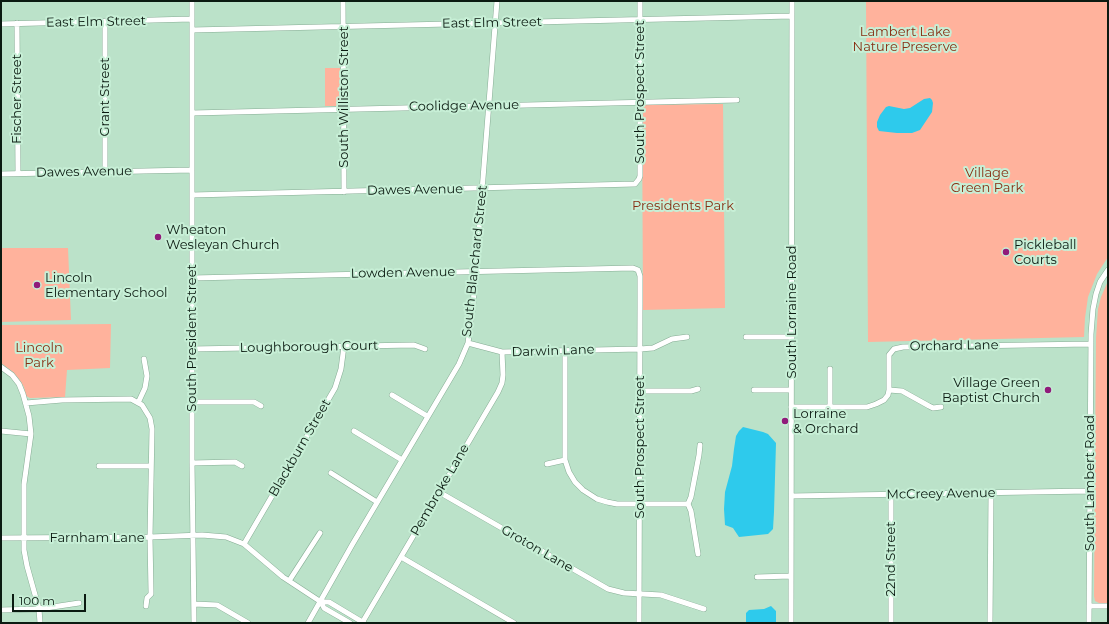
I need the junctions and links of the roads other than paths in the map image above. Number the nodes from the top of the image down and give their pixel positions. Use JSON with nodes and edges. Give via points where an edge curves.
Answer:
{"nodes":[{"id":1,"x":192,"y":1,"type":"edge"},
{"id":2,"x":344,"y":1,"type":"edge"},
{"id":3,"x":497,"y":1,"type":"edge"},
{"id":4,"x":640,"y":1,"type":"edge"},
{"id":5,"x":792,"y":1,"type":"edge"},
{"id":6,"x":792,"y":16,"type":"junction"},
{"id":7,"x":192,"y":19,"type":"junction"},
{"id":8,"x":640,"y":20,"type":"junction"},
{"id":9,"x":104,"y":22,"type":"junction"},
{"id":10,"x":17,"y":23,"type":"junction"},
{"id":11,"x":496,"y":23,"type":"junction"},
{"id":12,"x":1,"y":24,"type":"edge"},
{"id":13,"x":344,"y":26,"type":"junction"},
{"id":14,"x":192,"y":30,"type":"junction"},
{"id":15,"x":737,"y":100,"type":"dead end"},
{"id":16,"x":640,"y":102,"type":"junction"},
{"id":17,"x":489,"y":106,"type":"junction"},
{"id":18,"x":344,"y":109,"type":"junction"},
{"id":19,"x":192,"y":113,"type":"junction"},
{"id":20,"x":192,"y":170,"type":"junction"},
{"id":21,"x":105,"y":172,"type":"junction"},
{"id":22,"x":1,"y":174,"type":"edge"},
{"id":23,"x":18,"y":174,"type":"junction"},
{"id":24,"x":637,"y":182,"type":"joint"},
{"id":25,"x":482,"y":189,"type":"junction"},
{"id":26,"x":344,"y":192,"type":"junction"},
{"id":27,"x":192,"y":195,"type":"junction"},
{"id":28,"x":638,"y":270,"type":"joint"},
{"id":29,"x":1108,"y":270,"type":"edge"},
{"id":30,"x":476,"y":272,"type":"junction"},
{"id":31,"x":192,"y":278,"type":"junction"},
{"id":32,"x":687,"y":337,"type":"dead end"},
{"id":33,"x":746,"y":337,"type":"dead end"},
{"id":34,"x":792,"y":337,"type":"junction"},
{"id":35,"x":468,"y":343,"type":"junction"},
{"id":36,"x":1090,"y":344,"type":"junction"},
{"id":37,"x":344,"y":346,"type":"junction"},
{"id":38,"x":640,"y":348,"type":"junction"},
{"id":39,"x":192,"y":349,"type":"junction"},
{"id":40,"x":425,"y":349,"type":"dead end"},
{"id":41,"x":564,"y":350,"type":"junction"},
{"id":42,"x":502,"y":352,"type":"junction"},
{"id":43,"x":144,"y":359,"type":"dead end"},
{"id":44,"x":1,"y":367,"type":"edge"},
{"id":45,"x":830,"y":369,"type":"dead end"},
{"id":46,"x":698,"y":389,"type":"dead end"},
{"id":47,"x":754,"y":390,"type":"dead end"},
{"id":48,"x":791,"y":390,"type":"junction"},
{"id":49,"x":889,"y":390,"type":"junction"},
{"id":50,"x":640,"y":391,"type":"junction"},
{"id":51,"x":392,"y":395,"type":"dead end"},
{"id":52,"x":192,"y":402,"type":"junction"},
{"id":53,"x":26,"y":403,"type":"junction"},
{"id":54,"x":138,"y":403,"type":"junction"},
{"id":55,"x":261,"y":406,"type":"dead end"},
{"id":56,"x":791,"y":407,"type":"junction"},
{"id":57,"x":830,"y":407,"type":"junction"},
{"id":58,"x":942,"y":407,"type":"dead end"},
{"id":59,"x":427,"y":416,"type":"junction"},
{"id":60,"x":1,"y":431,"type":"edge"},
{"id":61,"x":354,"y":431,"type":"dead end"},
{"id":62,"x":31,"y":434,"type":"junction"},
{"id":63,"x":700,"y":445,"type":"dead end"},
{"id":64,"x":402,"y":460,"type":"junction"},
{"id":65,"x":564,"y":460,"type":"junction"},
{"id":66,"x":192,"y":463,"type":"junction"},
{"id":67,"x":547,"y":464,"type":"dead end"},
{"id":68,"x":99,"y":466,"type":"dead end"},
{"id":69,"x":151,"y":466,"type":"junction"},
{"id":70,"x":242,"y":466,"type":"dead end"},
{"id":71,"x":331,"y":473,"type":"dead end"},
{"id":72,"x":1090,"y":491,"type":"junction"},
{"id":73,"x":439,"y":492,"type":"junction"},
{"id":74,"x":991,"y":493,"type":"junction"},
{"id":75,"x":891,"y":494,"type":"junction"},
{"id":76,"x":791,"y":496,"type":"junction"},
{"id":77,"x":377,"y":502,"type":"junction"},
{"id":78,"x":640,"y":504,"type":"junction"},
{"id":79,"x":688,"y":504,"type":"junction"},
{"id":80,"x":320,"y":533,"type":"dead end"},
{"id":81,"x":194,"y":535,"type":"junction"},
{"id":82,"x":1,"y":538,"type":"edge"},
{"id":83,"x":24,"y":538,"type":"junction"},
{"id":84,"x":150,"y":538,"type":"junction"},
{"id":85,"x":244,"y":544,"type":"junction"},
{"id":86,"x":698,"y":554,"type":"dead end"},
{"id":87,"x":401,"y":557,"type":"junction"},
{"id":88,"x":791,"y":576,"type":"junction"},
{"id":89,"x":757,"y":577,"type":"dead end"},
{"id":90,"x":289,"y":581,"type":"junction"},
{"id":91,"x":639,"y":594,"type":"junction"},
{"id":92,"x":321,"y":602,"type":"junction"},
{"id":93,"x":79,"y":604,"type":"dead end"},
{"id":94,"x":194,"y":604,"type":"junction"},
{"id":95,"x":146,"y":606,"type":"dead end"},
{"id":96,"x":1089,"y":606,"type":"junction"},
{"id":97,"x":1108,"y":606,"type":"edge"},
{"id":98,"x":39,"y":609,"type":"junction"},
{"id":99,"x":704,"y":609,"type":"dead end"},
{"id":100,"x":1,"y":610,"type":"edge"},
{"id":101,"x":40,"y":623,"type":"edge"},
{"id":102,"x":194,"y":623,"type":"edge"},
{"id":103,"x":248,"y":623,"type":"edge"},
{"id":104,"x":308,"y":623,"type":"edge"},
{"id":105,"x":350,"y":623,"type":"edge"},
{"id":106,"x":363,"y":623,"type":"edge"},
{"id":107,"x":514,"y":623,"type":"edge"},
{"id":108,"x":639,"y":623,"type":"edge"},
{"id":109,"x":791,"y":623,"type":"edge"},
{"id":110,"x":891,"y":623,"type":"edge"},
{"id":111,"x":990,"y":623,"type":"edge"},
{"id":112,"x":1089,"y":623,"type":"edge"}],
"edges":[{"from":1,"to":7,"type":"street"},
{"from":2,"to":13,"type":"street","name":"South Williston Street"},
{"from":3,"to":11,"type":"street","name":"South Blanchard Street"},
{"from":4,"to":8,"type":"street","name":"South Prospect Street"},
{"from":5,"to":6,"type":"street","name":"South Lorraine Road"},
{"from":6,"to":8,"type":"street","name":"East Elm Street"},
{"from":6,"to":34,"type":"street","name":"South Lorraine Road"},
{"from":7,"to":9,"type":"street","name":"East Elm Street"},
{"from":7,"to":14,"type":"street","name":"South President Street"},
{"from":8,"to":11,"type":"street","name":"East Elm Street"},
{"from":8,"to":16,"type":"street","name":"South Prospect Street"},
{"from":9,"to":10,"type":"street","name":"East Elm Street"},
{"from":9,"to":21,"type":"street","name":"Grant Street"},
{"from":10,"to":12,"type":"street","name":"East Elm Street"},
{"from":10,"to":23,"type":"street","name":"Fischer Street"},
{"from":11,"to":13,"type":"street","name":"East Elm Street"},
{"from":11,"to":17,"type":"street","name":"South Blanchard Street"},
{"from":13,"to":14,"type":"street","name":"East Elm Street"},
{"from":13,"to":18,"type":"street","name":"South Williston Street"},
{"from":14,"to":19,"type":"street","name":"South President Street"},
{"from":15,"to":16,"type":"street","name":"Coolidge Avenue"},
{"from":16,"to":17,"type":"street","name":"Coolidge Avenue"},
{"from":16,"to":24,"type":"street","name":"South Prospect Street","via":[[640,176]]},
{"from":17,"to":18,"type":"street","name":"Coolidge Avenue"},
{"from":17,"to":25,"type":"street","name":"South Blanchard Street"},
{"from":18,"to":19,"type":"street","name":"Coolidge Avenue"},
{"from":18,"to":26,"type":"street","name":"South Williston Street"},
{"from":19,"to":20,"type":"street","name":"South President Street"},
{"from":20,"to":21,"type":"street","name":"Dawes Avenue"},
{"from":20,"to":27,"type":"street","name":"South President Street"},
{"from":21,"to":23,"type":"street","name":"Dawes Avenue"},
{"from":22,"to":23,"type":"street","name":"Dawes Avenue"},
{"from":24,"to":25,"type":"street","name":"Dawes Avenue","via":[[631,185]]},
{"from":25,"to":26,"type":"street","name":"Dawes Avenue"},
{"from":25,"to":30,"type":"street","name":"South Blanchard Street"},
{"from":26,"to":27,"type":"street","name":"Dawes Avenue"},
{"from":27,"to":31,"type":"street","name":"South President Street"},
{"from":28,"to":30,"type":"street","name":"Lowden Avenue","via":[[633,268]]},
{"from":28,"to":38,"type":"street","name":"South Prospect Street"},
{"from":29,"to":36,"type":"street","name":"South Lambert Road","via":[[1096,294]]},
{"from":30,"to":31,"type":"street","name":"Lowden Avenue"},
{"from":30,"to":35,"type":"street","name":"South Blanchard Street"},
{"from":31,"to":39,"type":"street","name":"South President Street"},
{"from":32,"to":38,"type":"street","name":"Darwin Lane","via":[[672,338],[653,348]]},
{"from":33,"to":34,"type":"street"},
{"from":34,"to":48,"type":"street","name":"South Lorraine Road"},
{"from":35,"to":42,"type":"street","name":"Darwin Lane"},
{"from":35,"to":59,"type":"street","name":"South Blanchard Street","via":[[459,364]]},
{"from":36,"to":49,"type":"street","name":"Orchard Lane","via":[[898,348],[889,355]]},
{"from":36,"to":72,"type":"street","name":"South Lambert Road"},
{"from":37,"to":39,"type":"street","name":"Loughborough Court"},
{"from":37,"to":40,"type":"street","name":"Loughborough Court","via":[[414,345]]},
{"from":37,"to":85,"type":"street","name":"Blackburn Street","via":[[341,370],[335,388]]},
{"from":38,"to":41,"type":"street","name":"Darwin Lane"},
{"from":38,"to":50,"type":"street","name":"South Prospect Street"},
{"from":39,"to":52,"type":"street","name":"South President Street"},
{"from":41,"to":42,"type":"street","name":"Darwin Lane"},
{"from":41,"to":65,"type":"street"},
{"from":42,"to":73,"type":"street","name":"Pembroke Lane","via":[[503,375],[500,386]]},
{"from":43,"to":54,"type":"street","via":[[147,376]]},
{"from":44,"to":53,"type":"street","via":[[19,384]]},
{"from":45,"to":57,"type":"street"},
{"from":46,"to":50,"type":"street"},
{"from":47,"to":48,"type":"street"},
{"from":48,"to":56,"type":"street","name":"South Lorraine Road"},
{"from":49,"to":57,"type":"street","via":[[884,400],[871,406]]},
{"from":49,"to":58,"type":"street","via":[[902,391],[933,408]]},
{"from":50,"to":78,"type":"street","name":"South Prospect Street"},
{"from":51,"to":59,"type":"street"},
{"from":52,"to":55,"type":"street","via":[[254,402]]},
{"from":52,"to":66,"type":"street","name":"South President Street"},
{"from":53,"to":54,"type":"street","via":[[131,399]]},
{"from":53,"to":62,"type":"street"},
{"from":54,"to":69,"type":"street","via":[[150,418]]},
{"from":56,"to":57,"type":"street"},
{"from":56,"to":76,"type":"street","name":"South Lorraine Road"},
{"from":59,"to":64,"type":"street","name":"South Blanchard Street"},
{"from":60,"to":62,"type":"street"},
{"from":61,"to":64,"type":"street"},
{"from":62,"to":83,"type":"street","via":[[24,484]]},
{"from":63,"to":79,"type":"street"},
{"from":64,"to":77,"type":"street","name":"South Blanchard Street"},
{"from":65,"to":67,"type":"street"},
{"from":65,"to":78,"type":"street","via":[[575,482],[591,496],[612,503]]},
{"from":66,"to":70,"type":"street","via":[[235,462]]},
{"from":66,"to":81,"type":"street","name":"South President Street"},
{"from":68,"to":69,"type":"street"},
{"from":69,"to":84,"type":"street"},
{"from":71,"to":77,"type":"street"},
{"from":72,"to":74,"type":"street","name":"McCreey Avenue"},
{"from":72,"to":96,"type":"street","name":"South Lambert Road"},
{"from":73,"to":87,"type":"street","name":"Pembroke Lane"},
{"from":73,"to":91,"type":"street","name":"Groton Lane","via":[[600,585],[616,592]]},
{"from":74,"to":75,"type":"street","name":"McCreey Avenue"},
{"from":74,"to":111,"type":"street"},
{"from":75,"to":76,"type":"street","name":"McCreey Avenue"},
{"from":75,"to":110,"type":"street","name":"22nd Street"},
{"from":76,"to":88,"type":"street","name":"South Lorraine Road"},
{"from":77,"to":92,"type":"street","name":"South Blanchard Street"},
{"from":78,"to":79,"type":"street"},
{"from":78,"to":91,"type":"street","name":"South Prospect Street"},
{"from":79,"to":86,"type":"street"},
{"from":80,"to":90,"type":"street"},
{"from":81,"to":84,"type":"street","name":"Farnham Lane"},
{"from":81,"to":85,"type":"street","name":"Farnham Lane","via":[[226,537]]},
{"from":81,"to":94,"type":"street","name":"South President Street"},
{"from":82,"to":83,"type":"street","name":"Farnham Lane"},
{"from":83,"to":84,"type":"street","name":"Farnham Lane"},
{"from":83,"to":98,"type":"street","via":[[27,566]]},
{"from":84,"to":95,"type":"street","via":[[151,592]]},
{"from":85,"to":90,"type":"street","name":"Farnham Lane"},
{"from":87,"to":106,"type":"street","name":"Pembroke Lane"},
{"from":87,"to":107,"type":"street"},
{"from":88,"to":89,"type":"street"},
{"from":88,"to":109,"type":"street","name":"South Lorraine Road"},
{"from":90,"to":92,"type":"street","name":"Farnham Lane"},
{"from":91,"to":99,"type":"street","name":"Groton Lane","via":[[661,595]]},
{"from":91,"to":108,"type":"street","name":"South Prospect Street"},
{"from":92,"to":104,"type":"street","name":"South Blanchard Street"},
{"from":92,"to":105,"type":"street","via":[[324,608]]},
{"from":92,"to":106,"type":"street","via":[[329,602]]},
{"from":93,"to":98,"type":"street"},
{"from":94,"to":102,"type":"street","name":"South President Street"},
{"from":94,"to":103,"type":"street","via":[[217,605]]},
{"from":96,"to":97,"type":"street"},
{"from":96,"to":112,"type":"street","name":"South Lambert Road"},
{"from":98,"to":100,"type":"street"},
{"from":98,"to":101,"type":"street"}]}
